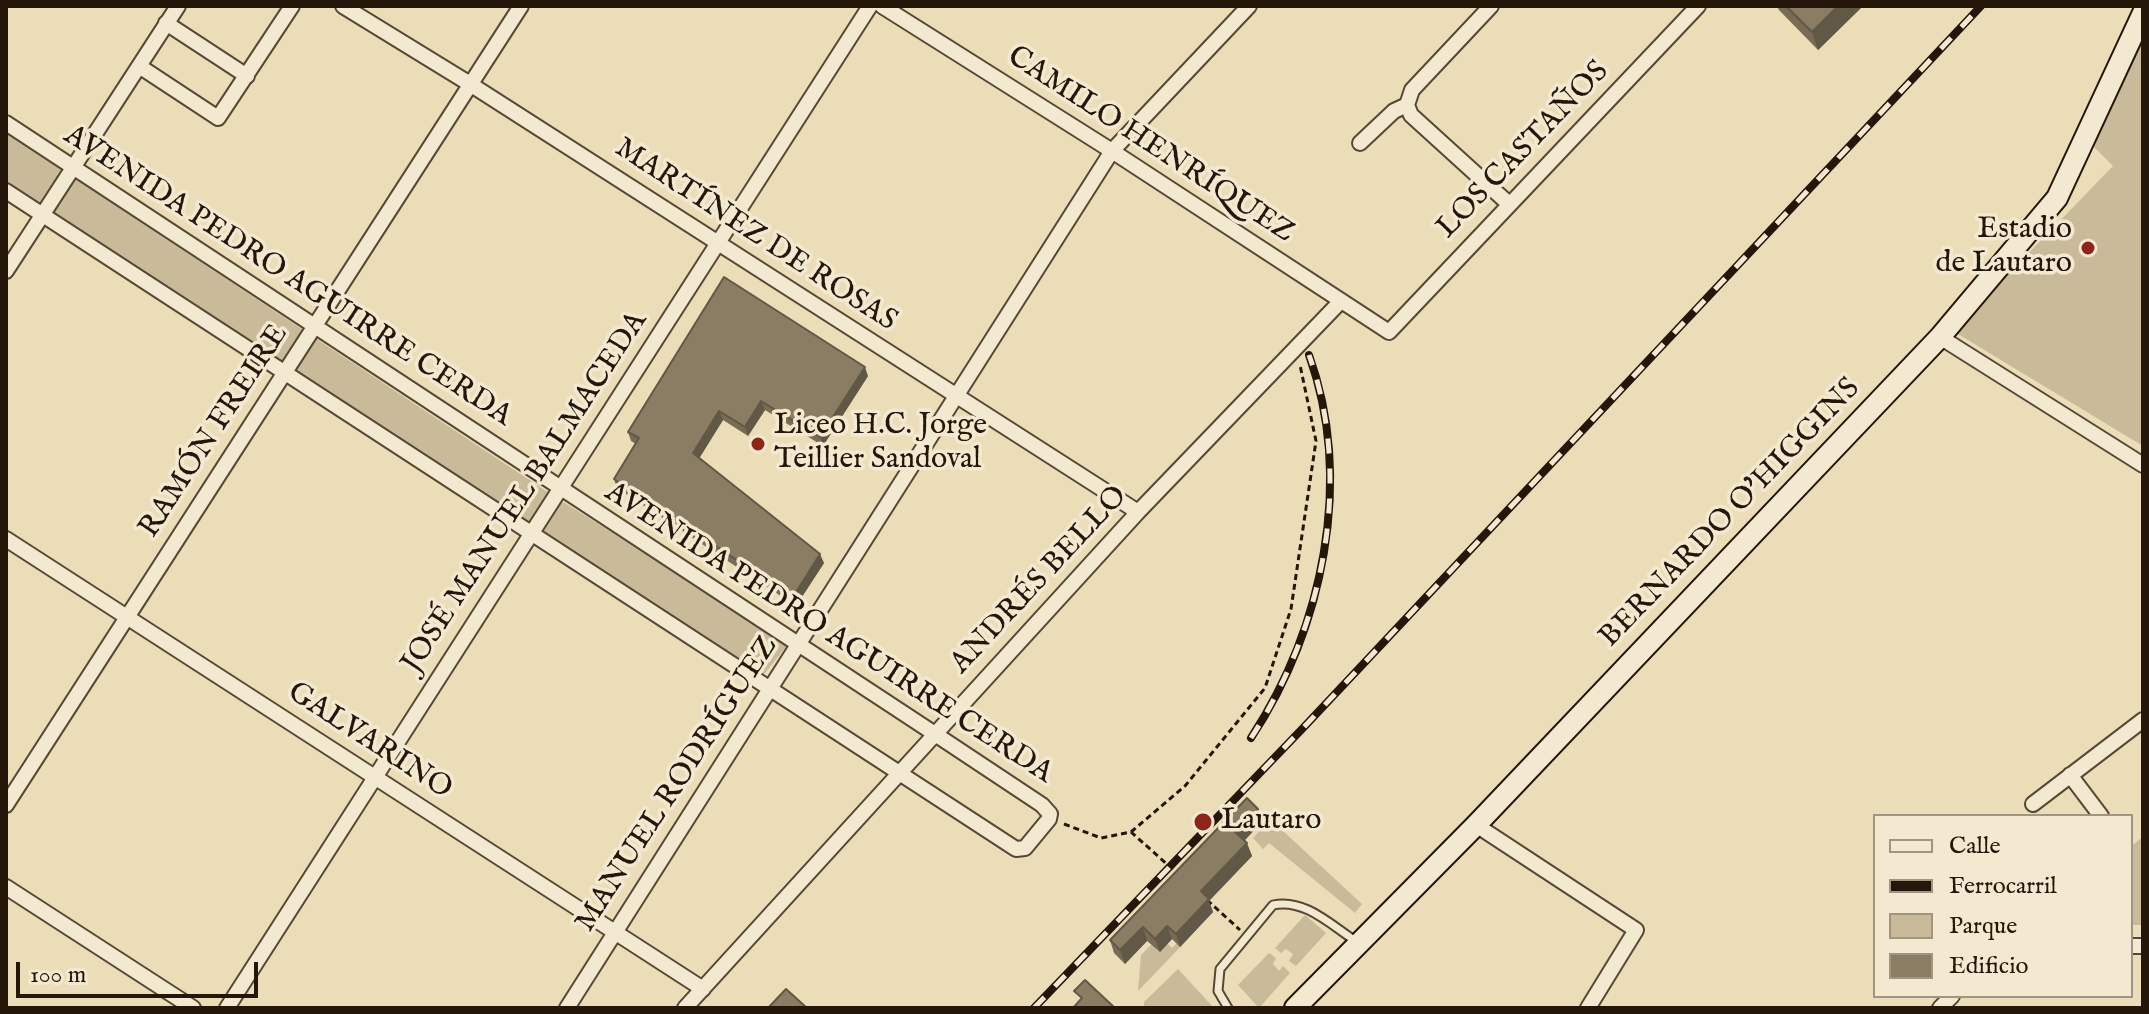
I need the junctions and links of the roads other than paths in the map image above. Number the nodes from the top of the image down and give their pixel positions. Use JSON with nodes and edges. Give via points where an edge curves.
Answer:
{"nodes":[{"id":1,"x":178,"y":6,"type":"edge"},
{"id":2,"x":292,"y":6,"type":"edge"},
{"id":3,"x":343,"y":6,"type":"edge"},
{"id":4,"x":521,"y":6,"type":"edge"},
{"id":5,"x":870,"y":6,"type":"edge"},
{"id":6,"x":882,"y":6,"type":"edge"},
{"id":7,"x":1249,"y":6,"type":"edge"},
{"id":8,"x":1491,"y":6,"type":"edge"},
{"id":9,"x":1698,"y":6,"type":"edge"},
{"id":10,"x":2143,"y":13,"type":"edge"},
{"id":11,"x":166,"y":23,"type":"junction"},
{"id":12,"x":139,"y":66,"type":"junction"},
{"id":13,"x":247,"y":76,"type":"junction"},
{"id":14,"x":470,"y":84,"type":"junction"},
{"id":15,"x":1407,"y":105,"type":"junction"},
{"id":16,"x":6,"y":123,"type":"edge"},
{"id":17,"x":1360,"y":143,"type":"dead end"},
{"id":18,"x":1112,"y":151,"type":"junction"},
{"id":19,"x":73,"y":167,"type":"junction"},
{"id":20,"x":6,"y":191,"type":"edge"},
{"id":21,"x":1509,"y":204,"type":"junction"},
{"id":22,"x":42,"y":214,"type":"junction"},
{"id":23,"x":718,"y":243,"type":"junction"},
{"id":24,"x":6,"y":271,"type":"edge"},
{"id":25,"x":1341,"y":301,"type":"junction"},
{"id":26,"x":315,"y":325,"type":"junction"},
{"id":27,"x":1389,"y":332,"type":"joint"},
{"id":28,"x":1940,"y":337,"type":"junction"},
{"id":29,"x":284,"y":374,"type":"junction"},
{"id":30,"x":957,"y":396,"type":"junction"},
{"id":31,"x":2143,"y":465,"type":"edge"},
{"id":32,"x":561,"y":488,"type":"junction"},
{"id":33,"x":1138,"y":512,"type":"junction"},
{"id":34,"x":531,"y":533,"type":"junction"},
{"id":35,"x":6,"y":539,"type":"edge"},
{"id":36,"x":127,"y":617,"type":"junction"},
{"id":37,"x":799,"y":645,"type":"junction"},
{"id":38,"x":771,"y":690,"type":"junction"},
{"id":39,"x":2141,"y":727,"type":"edge"},
{"id":40,"x":935,"y":734,"type":"junction"},
{"id":41,"x":901,"y":774,"type":"junction"},
{"id":42,"x":2070,"y":775,"type":"junction"},
{"id":43,"x":375,"y":777,"type":"junction"},
{"id":44,"x":2033,"y":804,"type":"dead end"},
{"id":45,"x":6,"y":805,"type":"edge"},
{"id":46,"x":2099,"y":814,"type":"edge"},
{"id":47,"x":1476,"y":825,"type":"junction"},
{"id":48,"x":6,"y":887,"type":"edge"},
{"id":49,"x":615,"y":933,"type":"junction"},
{"id":50,"x":1359,"y":943,"type":"junction"},
{"id":51,"x":703,"y":989,"type":"junction"},
{"id":52,"x":193,"y":1008,"type":"edge"},
{"id":53,"x":227,"y":1008,"type":"edge"},
{"id":54,"x":567,"y":1008,"type":"edge"},
{"id":55,"x":685,"y":1008,"type":"edge"},
{"id":56,"x":1228,"y":1008,"type":"edge"},
{"id":57,"x":1295,"y":1008,"type":"edge"},
{"id":58,"x":1588,"y":1008,"type":"edge"}],
"edges":[{"from":1,"to":11,"type":"street"},
{"from":2,"to":13,"type":"street"},
{"from":3,"to":14,"type":"street","name":"MARTÍNEZ DE ROSAS"},
{"from":4,"to":14,"type":"street","name":"RAMÓN FREIRE"},
{"from":5,"to":23,"type":"street","name":"JOSÉ MANUEL BALMACEDA"},
{"from":6,"to":18,"type":"street","name":"CAMILO HENRÍQUEZ"},
{"from":7,"to":18,"type":"street","name":"MANUEL RODRÍGUEZ"},
{"from":8,"to":15,"type":"street","via":[[1412,90]]},
{"from":9,"to":21,"type":"street","name":"LOS CASTAÑOS"},
{"from":10,"to":28,"type":"main road","name":"BERNARDO O'HIGGINS","via":[[2057,198]]},
{"from":11,"to":12,"type":"street"},
{"from":11,"to":13,"type":"street"},
{"from":12,"to":13,"type":"street","via":[[218,118]]},
{"from":12,"to":19,"type":"street"},
{"from":14,"to":23,"type":"street","name":"MARTÍNEZ DE ROSAS"},
{"from":14,"to":26,"type":"street","name":"RAMÓN FREIRE"},
{"from":15,"to":17,"type":"street"},
{"from":15,"to":21,"type":"street","via":[[1411,115]]},
{"from":16,"to":19,"type":"street","name":"AVENIDA PEDRO AGUIRRE CERDA"},
{"from":18,"to":25,"type":"street","name":"CAMILO HENRÍQUEZ"},
{"from":18,"to":30,"type":"street","name":"MANUEL RODRÍGUEZ"},
{"from":19,"to":22,"type":"street"},
{"from":19,"to":26,"type":"street","name":"AVENIDA PEDRO AGUIRRE CERDA"},
{"from":20,"to":22,"type":"street","name":"AVENIDA PEDRO AGUIRRE CERDA"},
{"from":21,"to":27,"type":"street","name":"LOS CASTAÑOS"},
{"from":22,"to":24,"type":"street"},
{"from":22,"to":29,"type":"street","name":"AVENIDA PEDRO AGUIRRE CERDA"},
{"from":23,"to":30,"type":"street","name":"MARTÍNEZ DE ROSAS"},
{"from":23,"to":32,"type":"street","name":"JOSÉ MANUEL BALMACEDA"},
{"from":25,"to":27,"type":"street","name":"CAMILO HENRÍQUEZ"},
{"from":25,"to":33,"type":"street","name":"ANDRÉS BELLO"},
{"from":26,"to":29,"type":"street","name":"RAMÓN FREIRE"},
{"from":26,"to":32,"type":"street","name":"AVENIDA PEDRO AGUIRRE CERDA"},
{"from":28,"to":31,"type":"street"},
{"from":28,"to":47,"type":"main road","name":"BERNARDO O'HIGGINS"},
{"from":29,"to":34,"type":"street","name":"AVENIDA PEDRO AGUIRRE CERDA"},
{"from":29,"to":36,"type":"street","name":"RAMÓN FREIRE"},
{"from":30,"to":33,"type":"street","name":"MARTÍNEZ DE ROSAS"},
{"from":30,"to":37,"type":"street","name":"MANUEL RODRÍGUEZ"},
{"from":32,"to":34,"type":"street","name":"JOSÉ MANUEL BALMACEDA"},
{"from":32,"to":37,"type":"street","name":"AVENIDA PEDRO AGUIRRE CERDA"},
{"from":33,"to":40,"type":"street","name":"ANDRÉS BELLO"},
{"from":34,"to":38,"type":"street","name":"AVENIDA PEDRO AGUIRRE CERDA"},
{"from":34,"to":43,"type":"street","name":"JOSÉ MANUEL BALMACEDA"},
{"from":35,"to":36,"type":"street","name":"GALVARINO"},
{"from":36,"to":43,"type":"street","name":"GALVARINO"},
{"from":36,"to":45,"type":"street","name":"RAMÓN FREIRE"},
{"from":37,"to":38,"type":"street","name":"MANUEL RODRÍGUEZ"},
{"from":37,"to":40,"type":"street","name":"AVENIDA PEDRO AGUIRRE CERDA"},
{"from":38,"to":41,"type":"street","name":"AVENIDA PEDRO AGUIRRE CERDA"},
{"from":38,"to":49,"type":"street","name":"MANUEL RODRÍGUEZ"},
{"from":39,"to":42,"type":"street"},
{"from":40,"to":41,"type":"street","name":"ANDRÉS BELLO"},
{"from":40,"to":41,"type":"street","name":"AVENIDA PEDRO AGUIRRE CERDA","via":[[1050,814],[1025,848],[1016,849]]},
{"from":41,"to":51,"type":"street","name":"ANDRÉS BELLO"},
{"from":42,"to":44,"type":"street"},
{"from":42,"to":46,"type":"street"},
{"from":43,"to":49,"type":"street","name":"GALVARINO"},
{"from":43,"to":53,"type":"street","name":"JOSÉ MANUEL BALMACEDA"},
{"from":47,"to":50,"type":"main road","name":"BERNARDO O'HIGGINS"},
{"from":47,"to":58,"type":"street","via":[[1636,930]]},
{"from":48,"to":52,"type":"street"},
{"from":49,"to":51,"type":"street","name":"GALVARINO"},
{"from":49,"to":54,"type":"street","name":"MANUEL RODRÍGUEZ"},
{"from":50,"to":56,"type":"lane","via":[[1303,907],[1273,905],[1217,977]]},
{"from":50,"to":57,"type":"main road","name":"BERNARDO O'HIGGINS"},
{"from":51,"to":55,"type":"street","name":"ANDRÉS BELLO"}]}
